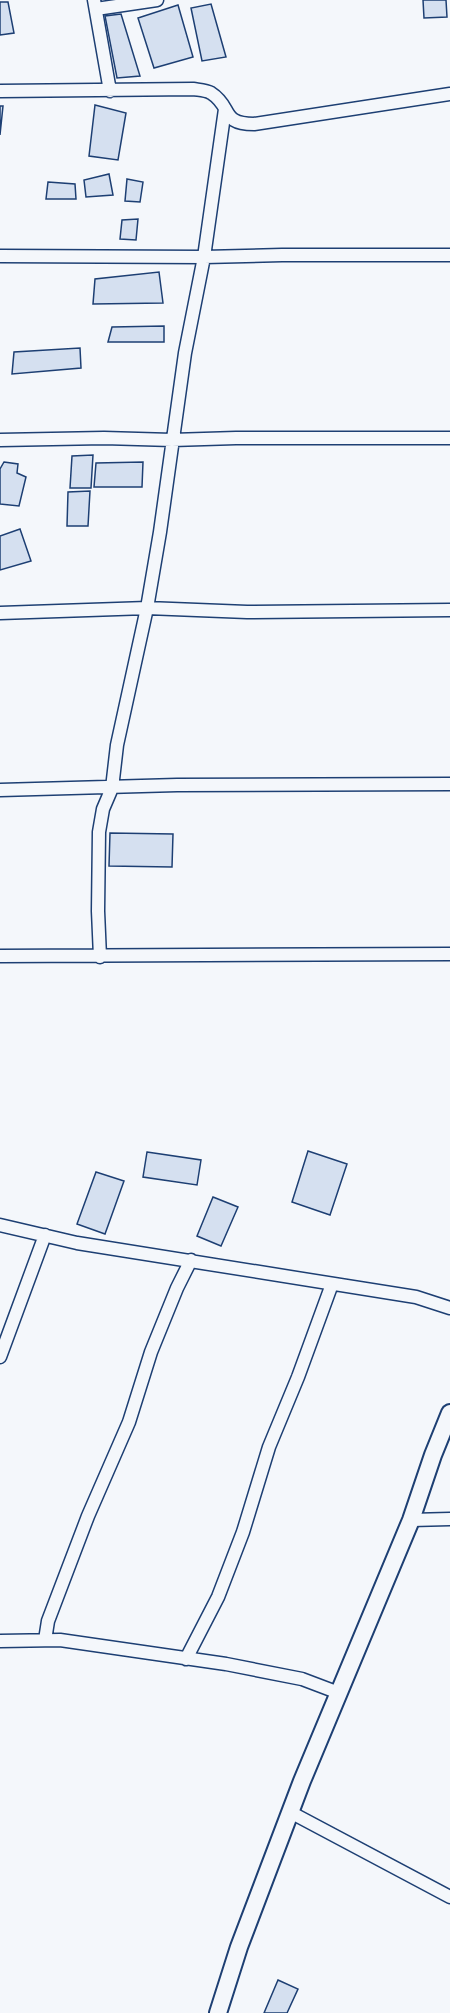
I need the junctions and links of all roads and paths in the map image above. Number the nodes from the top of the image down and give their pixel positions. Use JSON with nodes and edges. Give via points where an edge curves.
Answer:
{"nodes":[{"id":1,"x":157,"y":0,"type":"edge"},
{"id":2,"x":95,"y":5,"type":"edge"},
{"id":3,"x":0,"y":91,"type":"edge"},
{"id":4,"x":110,"y":91,"type":"junction"},
{"id":5,"x":450,"y":93,"type":"edge"},
{"id":6,"x":225,"y":110,"type":"junction"},
{"id":7,"x":450,"y":255,"type":"edge"},
{"id":8,"x":0,"y":256,"type":"edge"},
{"id":9,"x":204,"y":257,"type":"junction"},
{"id":10,"x":450,"y":438,"type":"edge"},
{"id":11,"x":0,"y":440,"type":"edge"},
{"id":12,"x":172,"y":440,"type":"junction"},
{"id":13,"x":147,"y":608,"type":"junction"},
{"id":14,"x":450,"y":610,"type":"edge"},
{"id":15,"x":0,"y":613,"type":"edge"},
{"id":16,"x":450,"y":784,"type":"edge"},
{"id":17,"x":112,"y":788,"type":"junction"},
{"id":18,"x":0,"y":790,"type":"edge"},
{"id":19,"x":450,"y":954,"type":"edge"},
{"id":20,"x":0,"y":956,"type":"edge"},
{"id":21,"x":100,"y":957,"type":"junction"},
{"id":22,"x":0,"y":1225,"type":"edge"},
{"id":23,"x":45,"y":1235,"type":"junction"},
{"id":24,"x":191,"y":1260,"type":"junction"},
{"id":25,"x":332,"y":1284,"type":"junction"},
{"id":26,"x":450,"y":1308,"type":"edge"},
{"id":27,"x":0,"y":1356,"type":"edge"},
{"id":28,"x":450,"y":1413,"type":"edge"},
{"id":29,"x":450,"y":1519,"type":"edge"},
{"id":30,"x":411,"y":1520,"type":"junction"},
{"id":31,"x":45,"y":1640,"type":"junction"},
{"id":32,"x":0,"y":1641,"type":"edge"},
{"id":33,"x":186,"y":1659,"type":"junction"},
{"id":34,"x":339,"y":1693,"type":"junction"},
{"id":35,"x":290,"y":1812,"type":"junction"},
{"id":36,"x":450,"y":1898,"type":"edge"},
{"id":37,"x":218,"y":2013,"type":"edge"}],
"edges":[{"from":1,"to":2,"type":"street"},
{"from":2,"to":4,"type":"street"},
{"from":3,"to":4,"type":"street"},
{"from":4,"to":6,"type":"street","via":[[193,88],[209,92]]},
{"from":5,"to":6,"type":"street","via":[[254,124],[232,120]]},
{"from":6,"to":9,"type":"street"},
{"from":7,"to":9,"type":"street"},
{"from":8,"to":9,"type":"street"},
{"from":9,"to":12,"type":"street"},
{"from":10,"to":12,"type":"street"},
{"from":11,"to":12,"type":"street"},
{"from":12,"to":13,"type":"street"},
{"from":13,"to":14,"type":"street","via":[[247,612]]},
{"from":13,"to":15,"type":"street"},
{"from":13,"to":17,"type":"street","via":[[117,745]]},
{"from":16,"to":17,"type":"street"},
{"from":17,"to":18,"type":"street"},
{"from":17,"to":21,"type":"street","via":[[99,832]]},
{"from":19,"to":21,"type":"street"},
{"from":20,"to":21,"type":"street"},
{"from":22,"to":23,"type":"street"},
{"from":23,"to":24,"type":"street"},
{"from":23,"to":27,"type":"street"},
{"from":24,"to":25,"type":"street"},
{"from":24,"to":31,"type":"street","via":[[151,1352],[129,1422],[48,1621]]},
{"from":25,"to":26,"type":"street","via":[[416,1297]]},
{"from":25,"to":33,"type":"street","via":[[269,1447],[222,1586]]},
{"from":28,"to":30,"type":"street"},
{"from":29,"to":30,"type":"street"},
{"from":30,"to":34,"type":"street"},
{"from":31,"to":32,"type":"street"},
{"from":31,"to":33,"type":"street"},
{"from":33,"to":34,"type":"street","via":[[302,1679]]},
{"from":34,"to":35,"type":"street"},
{"from":35,"to":36,"type":"street"},
{"from":35,"to":37,"type":"street"}]}
